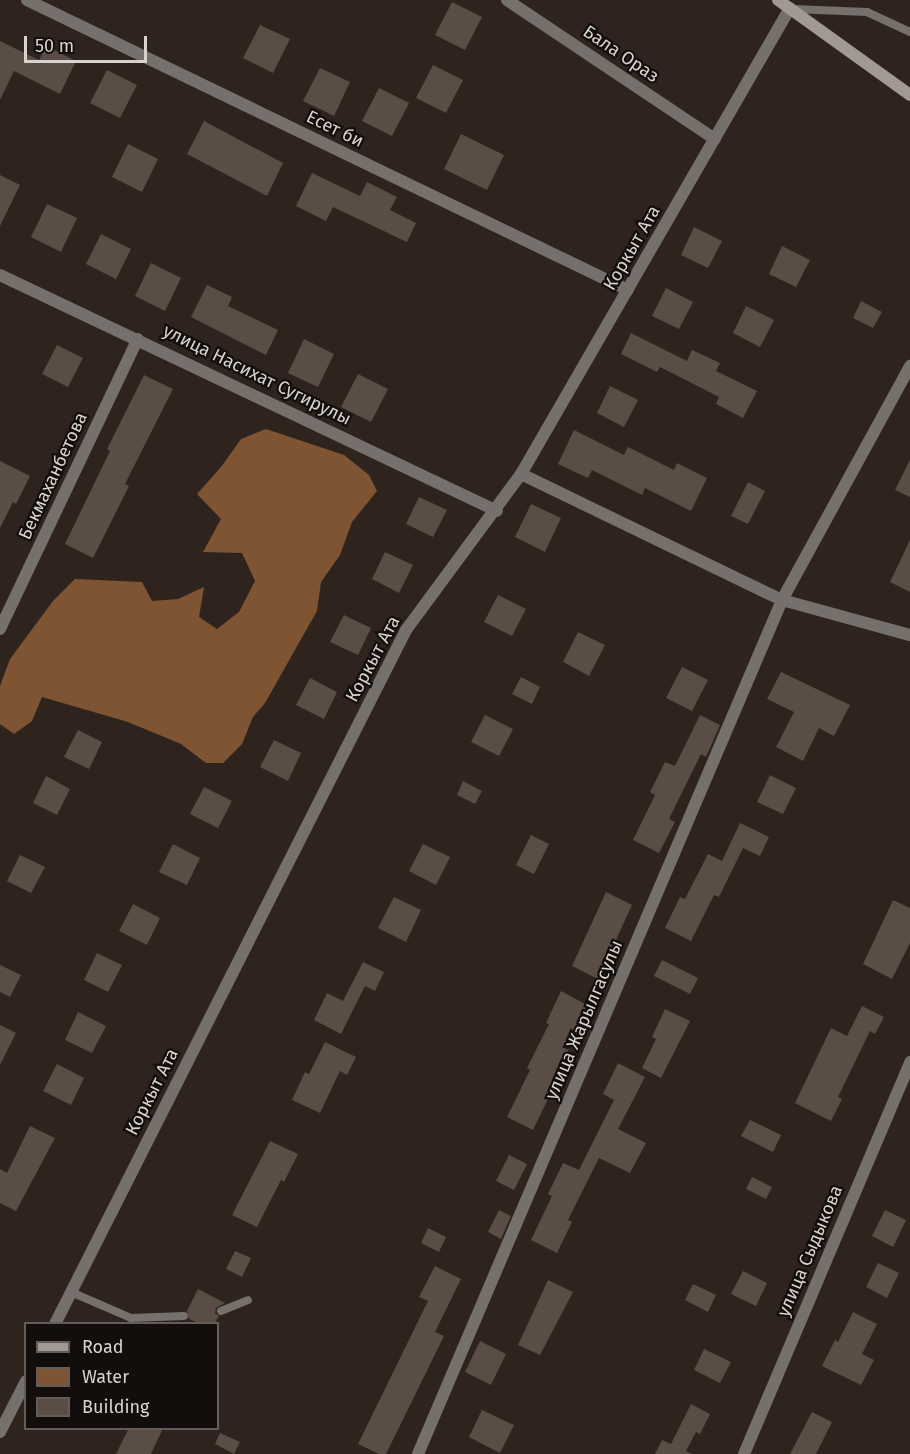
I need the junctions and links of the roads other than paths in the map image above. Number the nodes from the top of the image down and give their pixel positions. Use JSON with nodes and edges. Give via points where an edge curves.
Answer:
{"nodes":[{"id":1,"x":27,"y":0,"type":"edge"},
{"id":2,"x":507,"y":0,"type":"edge"},
{"id":3,"x":778,"y":0,"type":"edge"},
{"id":4,"x":790,"y":8,"type":"junction"},
{"id":5,"x":910,"y":32,"type":"edge"},
{"id":6,"x":910,"y":95,"type":"edge"},
{"id":7,"x":715,"y":139,"type":"junction"},
{"id":8,"x":0,"y":275,"type":"edge"},
{"id":9,"x":628,"y":290,"type":"junction"},
{"id":10,"x":138,"y":339,"type":"junction"},
{"id":11,"x":910,"y":366,"type":"edge"},
{"id":12,"x":521,"y":474,"type":"junction"},
{"id":13,"x":497,"y":511,"type":"junction"},
{"id":14,"x":782,"y":600,"type":"junction"},
{"id":15,"x":0,"y":629,"type":"edge"},
{"id":16,"x":910,"y":635,"type":"edge"},
{"id":17,"x":910,"y":1062,"type":"edge"},
{"id":18,"x":71,"y":1292,"type":"junction"},
{"id":19,"x":248,"y":1300,"type":"dead end"},
{"id":20,"x":222,"y":1311,"type":"dead end"},
{"id":21,"x":184,"y":1316,"type":"dead end"},
{"id":22,"x":56,"y":1322,"type":"edge"},
{"id":23,"x":24,"y":1386,"type":"edge"},
{"id":24,"x":0,"y":1432,"type":"edge"},
{"id":25,"x":418,"y":1454,"type":"edge"},
{"id":26,"x":744,"y":1454,"type":"edge"}],
"edges":[{"from":1,"to":9,"type":"street","name":"Есет би"},
{"from":2,"to":7,"type":"street","name":"Бала Ораз"},
{"from":3,"to":4,"type":"main road"},
{"from":4,"to":5,"type":"lane","via":[[867,12]]},
{"from":4,"to":6,"type":"main road"},
{"from":4,"to":7,"type":"street","name":"Коркыт Ата"},
{"from":7,"to":9,"type":"street","name":"Коркыт Ата"},
{"from":8,"to":10,"type":"street","name":"улица Насихат Сугирулы"},
{"from":9,"to":12,"type":"street","name":"Коркыт Ата"},
{"from":10,"to":13,"type":"street","name":"улица Насихат Сугирулы"},
{"from":10,"to":15,"type":"street","name":"Бекмаханбетова"},
{"from":11,"to":14,"type":"street","name":"улица Жарылгасулы"},
{"from":12,"to":13,"type":"street","name":"Коркыт Ата"},
{"from":12,"to":14,"type":"street"},
{"from":13,"to":18,"type":"street","name":"Коркыт Ата","via":[[406,630]]},
{"from":14,"to":16,"type":"street"},
{"from":14,"to":25,"type":"street","name":"улица Жарылгасулы"},
{"from":17,"to":26,"type":"street","name":"улица Сыдыкова"},
{"from":18,"to":21,"type":"lane","via":[[131,1318]]},
{"from":18,"to":22,"type":"street","name":"Коркыт Ата"},
{"from":19,"to":20,"type":"lane"},
{"from":23,"to":24,"type":"street"}]}
